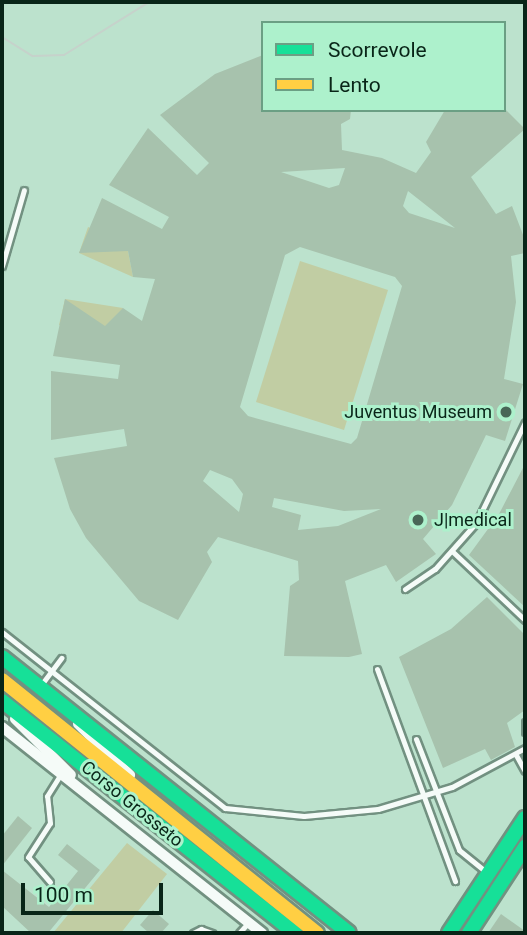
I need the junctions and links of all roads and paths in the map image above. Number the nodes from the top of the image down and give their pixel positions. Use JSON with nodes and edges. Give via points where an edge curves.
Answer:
{"nodes":[{"id":1,"x":24,"y":190,"type":"dead end"},
{"id":2,"x":2,"y":266,"type":"edge"},
{"id":3,"x":525,"y":422,"type":"edge"},
{"id":4,"x":453,"y":551,"type":"junction"},
{"id":5,"x":405,"y":589,"type":"dead end"},
{"id":6,"x":525,"y":620,"type":"edge"},
{"id":7,"x":2,"y":632,"type":"edge"},
{"id":8,"x":2,"y":657,"type":"edge"},
{"id":9,"x":61,"y":658,"type":"dead end"},
{"id":10,"x":377,"y":669,"type":"dead end"},
{"id":11,"x":51,"y":671,"type":"junction"},
{"id":12,"x":2,"y":680,"type":"edge"},
{"id":13,"x":39,"y":687,"type":"junction"},
{"id":14,"x":2,"y":701,"type":"edge"},
{"id":15,"x":62,"y":705,"type":"junction"},
{"id":16,"x":2,"y":707,"type":"edge"},
{"id":17,"x":525,"y":722,"type":"edge"},
{"id":18,"x":2,"y":727,"type":"edge"},
{"id":19,"x":525,"y":732,"type":"edge"},
{"id":20,"x":416,"y":739,"type":"dead end"},
{"id":21,"x":525,"y":748,"type":"edge"},
{"id":22,"x":516,"y":755,"type":"junction"},
{"id":23,"x":525,"y":771,"type":"edge"},
{"id":24,"x":61,"y":774,"type":"junction"},
{"id":25,"x":437,"y":792,"type":"junction"},
{"id":26,"x":85,"y":793,"type":"junction"},
{"id":27,"x":424,"y":796,"type":"junction"},
{"id":28,"x":153,"y":801,"type":"junction"},
{"id":29,"x":525,"y":818,"type":"edge"},
{"id":30,"x":525,"y":848,"type":"edge"},
{"id":31,"x":489,"y":874,"type":"junction"},
{"id":32,"x":455,"y":881,"type":"dead end"},
{"id":33,"x":50,"y":882,"type":"dead end"},
{"id":34,"x":248,"y":923,"type":"junction"},
{"id":35,"x":192,"y":933,"type":"edge"},
{"id":36,"x":212,"y":933,"type":"edge"},
{"id":37,"x":239,"y":933,"type":"edge"},
{"id":38,"x":262,"y":933,"type":"edge"},
{"id":39,"x":295,"y":933,"type":"edge"},
{"id":40,"x":317,"y":933,"type":"edge"},
{"id":41,"x":349,"y":933,"type":"edge"},
{"id":42,"x":449,"y":933,"type":"edge"},
{"id":43,"x":469,"y":933,"type":"edge"}],
"edges":[{"from":1,"to":2,"type":"lane"},
{"from":3,"to":4,"type":"lane","via":[[491,500]]},
{"from":4,"to":5,"type":"lane"},
{"from":4,"to":6,"type":"lane"},
{"from":7,"to":11,"type":"lane"},
{"from":8,"to":13,"type":"main road","name":"Corso Grosseto"},
{"from":9,"to":11,"type":"lane"},
{"from":10,"to":27,"type":"lane"},
{"from":11,"to":13,"type":"lane"},
{"from":11,"to":27,"type":"lane","via":[[225,808],[297,816],[343,814]]},
{"from":12,"to":28,"type":"main road","name":"Corso Grosseto"},
{"from":13,"to":15,"type":"main road","name":"Corso Grosseto"},
{"from":14,"to":39,"type":"main road","name":"Corso Grosseto"},
{"from":15,"to":28,"type":"street","name":"Corso Grosseto"},
{"from":15,"to":41,"type":"main road","name":"Corso Grosseto","via":[[242,840]]},
{"from":16,"to":26,"type":"street","name":"Corso Grosseto"},
{"from":17,"to":19,"type":"lane"},
{"from":18,"to":24,"type":"street","name":"Corso Grosseto"},
{"from":20,"to":25,"type":"lane"},
{"from":21,"to":22,"type":"lane"},
{"from":22,"to":23,"type":"lane"},
{"from":22,"to":25,"type":"lane"},
{"from":24,"to":26,"type":"street","name":"Corso Grosseto"},
{"from":24,"to":33,"type":"lane","via":[[47,796],[50,823],[28,857]]},
{"from":25,"to":27,"type":"lane"},
{"from":25,"to":31,"type":"lane","via":[[459,850]]},
{"from":26,"to":34,"type":"street","name":"Corso Grosseto"},
{"from":27,"to":32,"type":"lane"},
{"from":28,"to":40,"type":"main road","name":"Corso Grosseto"},
{"from":29,"to":31,"type":"main road"},
{"from":30,"to":43,"type":"main road"},
{"from":31,"to":42,"type":"main road"},
{"from":34,"to":37,"type":"lane"},
{"from":34,"to":38,"type":"street","name":"Corso Grosseto"},
{"from":35,"to":36,"type":"lane","via":[[201,929]]}]}
